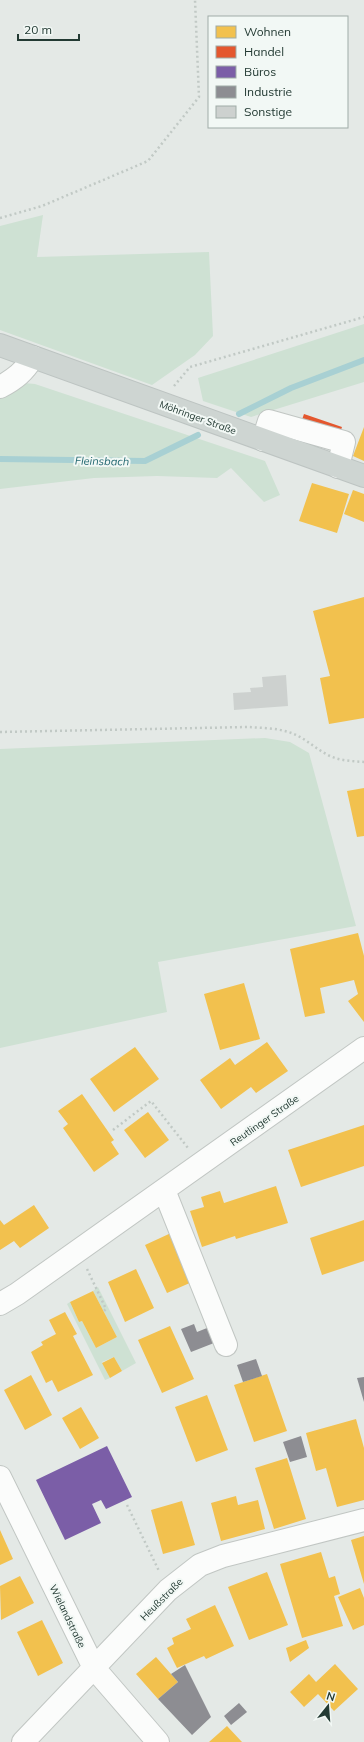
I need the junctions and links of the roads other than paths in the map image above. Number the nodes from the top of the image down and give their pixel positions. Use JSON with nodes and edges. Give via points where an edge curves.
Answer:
{"nodes":[{"id":1,"x":0,"y":345,"type":"edge"},
{"id":2,"x":33,"y":357,"type":"junction"},
{"id":3,"x":0,"y":386,"type":"edge"},
{"id":4,"x":364,"y":476,"type":"edge"},
{"id":5,"x":364,"y":1048,"type":"edge"},
{"id":6,"x":164,"y":1190,"type":"junction"},
{"id":7,"x":0,"y":1304,"type":"edge"},
{"id":8,"x":226,"y":1345,"type":"dead end"},
{"id":9,"x":0,"y":1477,"type":"edge"},
{"id":10,"x":364,"y":1520,"type":"edge"},
{"id":11,"x":94,"y":1668,"type":"junction"},
{"id":12,"x":24,"y":1742,"type":"edge"},
{"id":13,"x":158,"y":1742,"type":"edge"}],
"edges":[{"from":1,"to":2,"type":"main road","name":"Möhringer Straße"},
{"from":2,"to":3,"type":"street","via":[[24,372],[13,381]]},
{"from":2,"to":4,"type":"main road","name":"Möhringer Straße"},
{"from":5,"to":6,"type":"street","name":"Reutlinger Straße"},
{"from":6,"to":7,"type":"street","name":"Reutlinger Straße"},
{"from":6,"to":8,"type":"street"},
{"from":9,"to":11,"type":"street","name":"Wielandstraße"},
{"from":10,"to":11,"type":"street","name":"Heußstraße","via":[[224,1556],[200,1565],[168,1590]]},
{"from":11,"to":12,"type":"street","name":"Heußstraße"},
{"from":11,"to":13,"type":"street","name":"Wielandstraße"}]}
